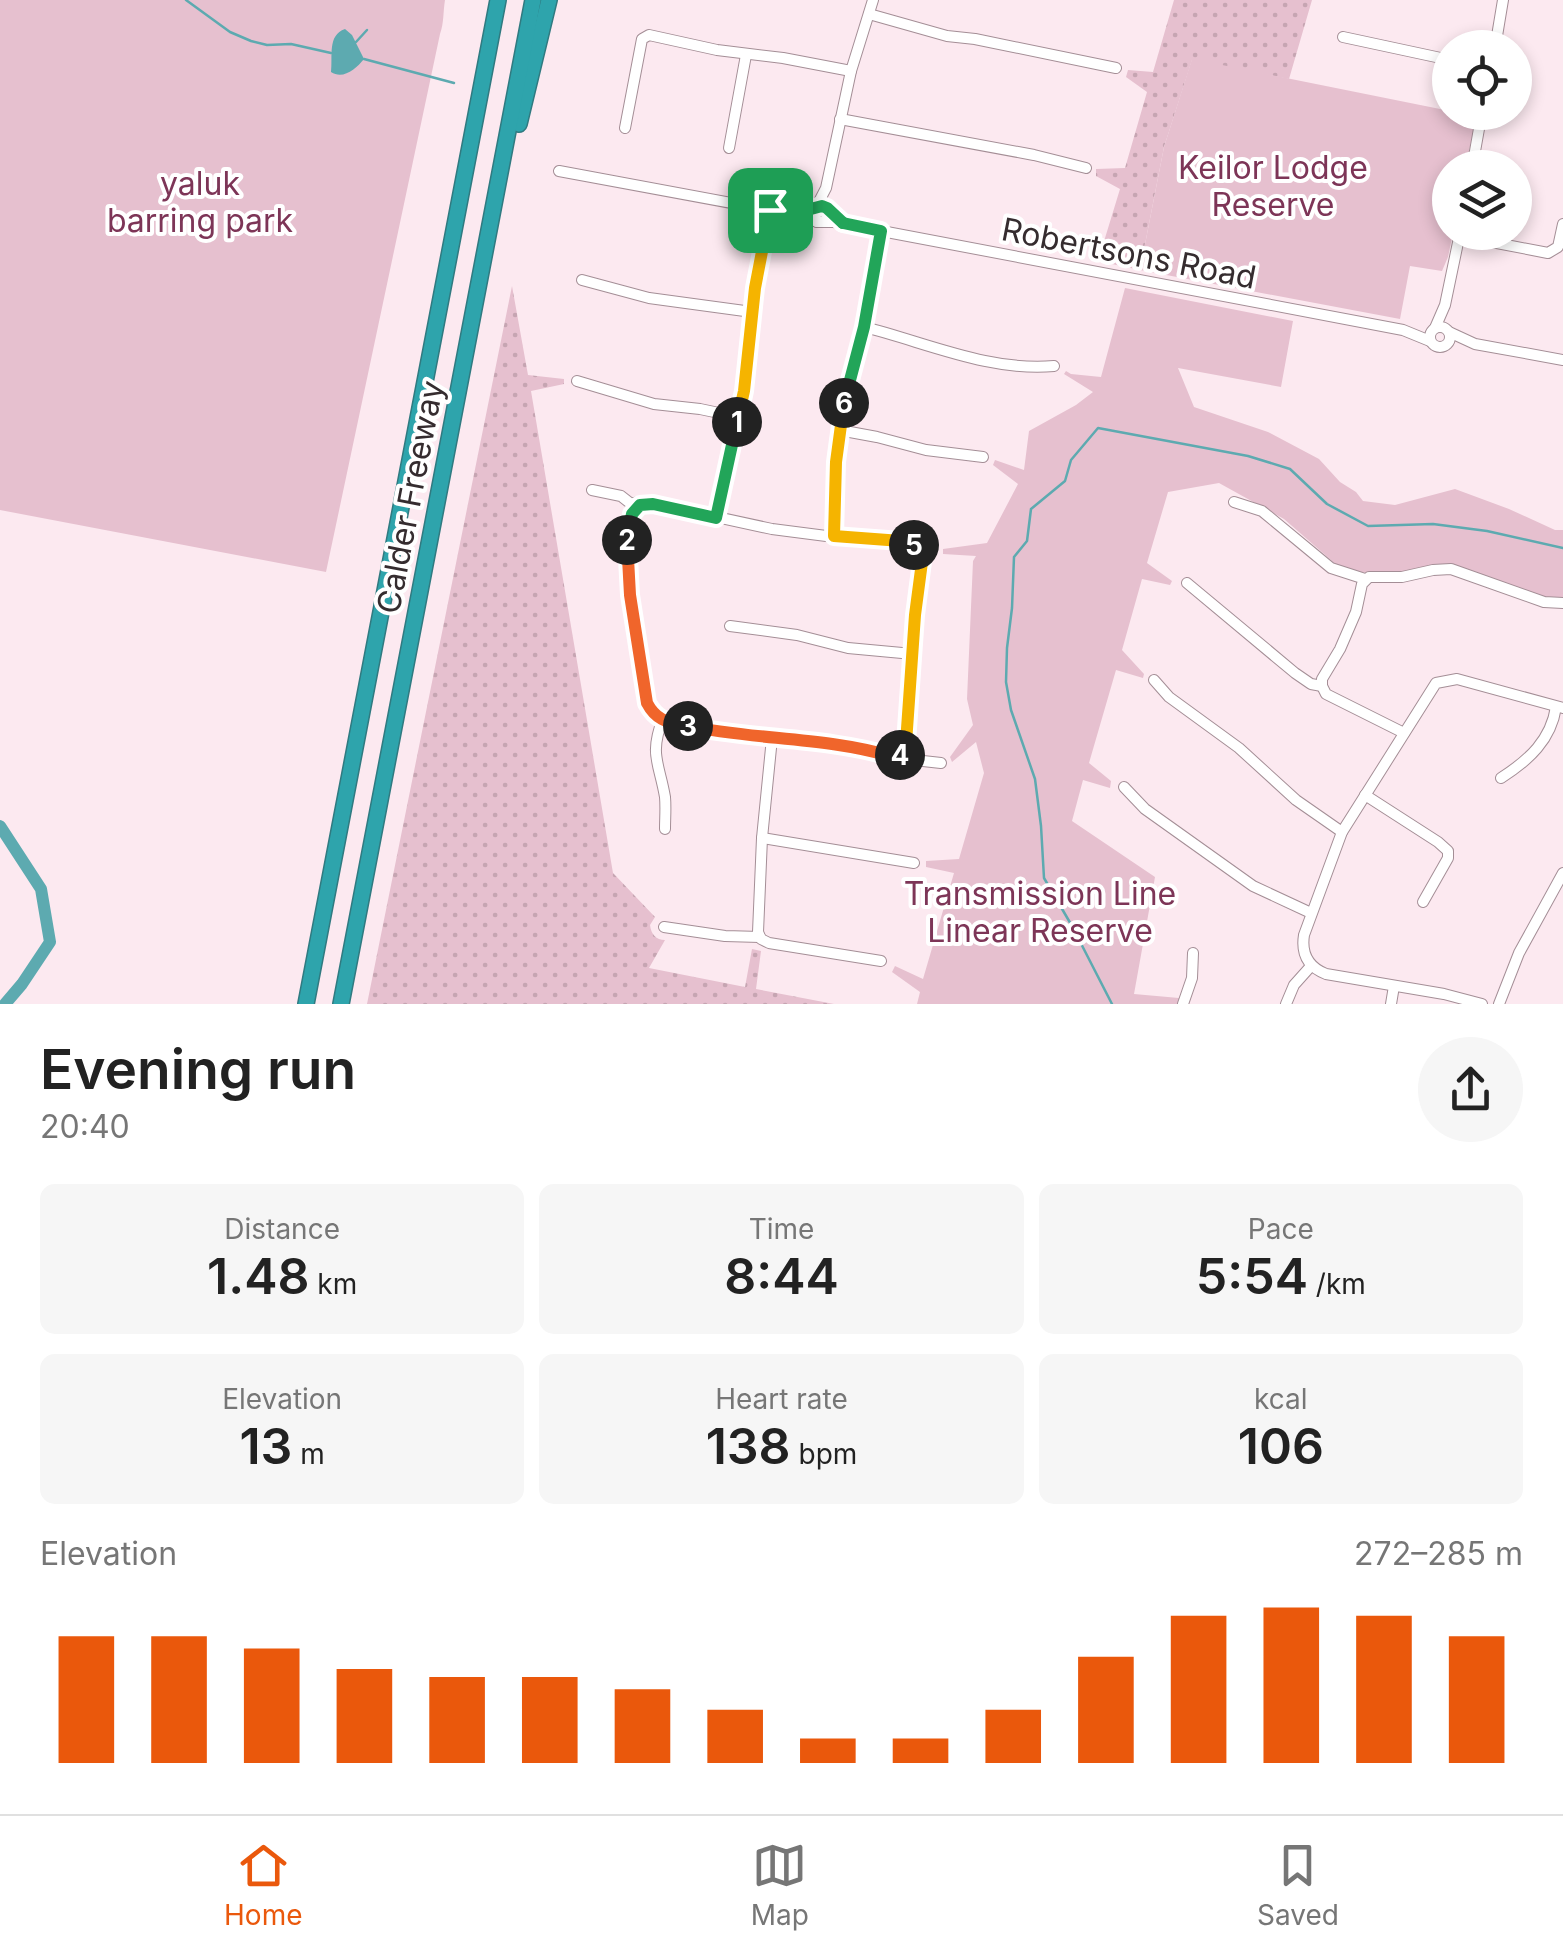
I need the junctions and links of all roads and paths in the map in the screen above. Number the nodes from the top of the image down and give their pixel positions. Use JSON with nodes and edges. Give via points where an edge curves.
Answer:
{"nodes":[{"id":1,"x":490,"y":0,"type":"edge"},
{"id":2,"x":498,"y":0,"type":"edge"},
{"id":3,"x":533,"y":0,"type":"edge"},
{"id":4,"x":548,"y":0,"type":"edge"},
{"id":5,"x":874,"y":0,"type":"edge"},
{"id":6,"x":1504,"y":0,"type":"edge"},
{"id":7,"x":869,"y":14,"type":"junction"},
{"id":8,"x":1498,"y":30,"type":"edge"},
{"id":9,"x":1343,"y":38,"type":"dead end"},
{"id":10,"x":746,"y":54,"type":"junction"},
{"id":11,"x":1432,"y":56,"type":"edge"},
{"id":12,"x":1116,"y":68,"type":"dead end"},
{"id":13,"x":851,"y":71,"type":"junction"},
{"id":14,"x":478,"y":100,"type":"junction"},
{"id":15,"x":840,"y":119,"type":"junction"},
{"id":16,"x":625,"y":128,"type":"dead end"},
{"id":17,"x":729,"y":148,"type":"dead end"},
{"id":18,"x":1086,"y":168,"type":"dead end"},
{"id":19,"x":559,"y":171,"type":"dead end"},
{"id":20,"x":770,"y":210,"type":"junction"},
{"id":21,"x":822,"y":213,"type":"junction"},
{"id":22,"x":1563,"y":224,"type":"edge"},
{"id":23,"x":881,"y":231,"type":"junction"},
{"id":24,"x":1457,"y":250,"type":"edge"},
{"id":25,"x":1532,"y":250,"type":"edge"},
{"id":26,"x":582,"y":280,"type":"dead end"},
{"id":27,"x":752,"y":312,"type":"junction"},
{"id":28,"x":864,"y":327,"type":"junction"},
{"id":29,"x":1440,"y":334,"type":"junction"},
{"id":30,"x":468,"y":342,"type":"junction"},
{"id":31,"x":1563,"y":360,"type":"edge"},
{"id":32,"x":1054,"y":366,"type":"dead end"},
{"id":33,"x":577,"y":382,"type":"dead end"},
{"id":34,"x":738,"y":418,"type":"junction"},
{"id":35,"x":839,"y":430,"type":"junction"},
{"id":36,"x":983,"y":457,"type":"dead end"},
{"id":37,"x":592,"y":490,"type":"dead end"},
{"id":38,"x":1234,"y":502,"type":"dead end"},
{"id":39,"x":634,"y":506,"type":"junction"},
{"id":40,"x":716,"y":518,"type":"junction"},
{"id":41,"x":834,"y":536,"type":"junction"},
{"id":42,"x":1365,"y":579,"type":"junction"},
{"id":43,"x":1188,"y":583,"type":"dead end"},
{"id":44,"x":1563,"y":604,"type":"edge"},
{"id":45,"x":730,"y":626,"type":"dead end"},
{"id":46,"x":913,"y":654,"type":"junction"},
{"id":47,"x":1154,"y":680,"type":"dead end"},
{"id":48,"x":1322,"y":686,"type":"junction"},
{"id":49,"x":1560,"y":708,"type":"edge"},
{"id":50,"x":663,"y":719,"type":"junction"},
{"id":51,"x":1404,"y":733,"type":"junction"},
{"id":52,"x":772,"y":738,"type":"junction"},
{"id":53,"x":901,"y":751,"type":"junction"},
{"id":54,"x":941,"y":763,"type":"dead end"},
{"id":55,"x":1502,"y":778,"type":"dead end"},
{"id":56,"x":1124,"y":787,"type":"dead end"},
{"id":57,"x":1365,"y":795,"type":"junction"},
{"id":58,"x":665,"y":829,"type":"dead end"},
{"id":59,"x":1342,"y":832,"type":"junction"},
{"id":60,"x":762,"y":838,"type":"junction"},
{"id":61,"x":914,"y":864,"type":"dead end"},
{"id":62,"x":1563,"y":872,"type":"edge"},
{"id":63,"x":1423,"y":902,"type":"dead end"},
{"id":64,"x":1311,"y":913,"type":"junction"},
{"id":65,"x":664,"y":927,"type":"dead end"},
{"id":66,"x":760,"y":937,"type":"junction"},
{"id":67,"x":1193,"y":953,"type":"dead end"},
{"id":68,"x":881,"y":961,"type":"dead end"},
{"id":69,"x":1311,"y":966,"type":"junction"},
{"id":70,"x":1394,"y":986,"type":"junction"},
{"id":71,"x":306,"y":1004,"type":"edge"},
{"id":72,"x":341,"y":1004,"type":"edge"},
{"id":73,"x":1183,"y":1004,"type":"edge"},
{"id":74,"x":1286,"y":1004,"type":"edge"},
{"id":75,"x":1392,"y":1004,"type":"edge"},
{"id":76,"x":1482,"y":1004,"type":"edge"},
{"id":77,"x":1499,"y":1004,"type":"edge"}],
"edges":[{"from":1,"to":14,"type":"highway"},
{"from":2,"to":14,"type":"highway","name":"Calder Freeway"},
{"from":3,"to":30,"type":"highway","name":"Calder Freeway"},
{"from":4,"to":30,"type":"highway"},
{"from":5,"to":7,"type":"street"},
{"from":6,"to":8,"type":"street"},
{"from":7,"to":12,"type":"street"},
{"from":7,"to":13,"type":"street"},
{"from":9,"to":11,"type":"street"},
{"from":10,"to":13,"type":"street"},
{"from":10,"to":16,"type":"street","via":[[646,36]]},
{"from":10,"to":17,"type":"street"},
{"from":13,"to":15,"type":"street"},
{"from":14,"to":71,"type":"highway","name":"Calder Freeway"},
{"from":15,"to":18,"type":"street"},
{"from":15,"to":21,"type":"street"},
{"from":19,"to":20,"type":"street"},
{"from":20,"to":21,"type":"street"},
{"from":20,"to":27,"type":"street"},
{"from":21,"to":23,"type":"street","name":"Robertsons Road"},
{"from":22,"to":25,"type":"street","via":[[1558,247]]},
{"from":23,"to":28,"type":"street"},
{"from":23,"to":29,"type":"street","name":"Robertsons Road"},
{"from":24,"to":29,"type":"street"},
{"from":26,"to":27,"type":"street","via":[[648,298]]},
{"from":27,"to":34,"type":"street"},
{"from":28,"to":32,"type":"street","via":[[983,359]]},
{"from":28,"to":35,"type":"street"},
{"from":29,"to":31,"type":"street","name":"Robertsons Road"},
{"from":30,"to":72,"type":"highway","name":"Calder Freeway"},
{"from":33,"to":34,"type":"street"},
{"from":34,"to":40,"type":"street"},
{"from":35,"to":36,"type":"street"},
{"from":35,"to":41,"type":"street"},
{"from":37,"to":39,"type":"street"},
{"from":38,"to":42,"type":"street","via":[[1262,512],[1330,568]]},
{"from":39,"to":40,"type":"street"},
{"from":39,"to":50,"type":"street","via":[[628,581],[644,683]]},
{"from":40,"to":41,"type":"street"},
{"from":41,"to":46,"type":"street","via":[[919,546]]},
{"from":42,"to":44,"type":"street","via":[[1452,569]]},
{"from":42,"to":48,"type":"street"},
{"from":43,"to":48,"type":"street","via":[[1295,673]]},
{"from":45,"to":46,"type":"street"},
{"from":46,"to":53,"type":"street"},
{"from":47,"to":59,"type":"street"},
{"from":48,"to":51,"type":"street"},
{"from":49,"to":51,"type":"street","via":[[1445,680],[1436,683]]},
{"from":49,"to":55,"type":"street","via":[[1542,745]]},
{"from":50,"to":52,"type":"street"},
{"from":50,"to":58,"type":"street","via":[[655,760]]},
{"from":51,"to":57,"type":"street"},
{"from":52,"to":53,"type":"street"},
{"from":52,"to":60,"type":"street"},
{"from":53,"to":54,"type":"street","via":[[918,762]]},
{"from":56,"to":64,"type":"street","via":[[1253,886]]},
{"from":57,"to":59,"type":"street"},
{"from":57,"to":63,"type":"street","via":[[1447,849]]},
{"from":59,"to":64,"type":"street"},
{"from":60,"to":61,"type":"street"},
{"from":60,"to":66,"type":"street"},
{"from":62,"to":77,"type":"street"},
{"from":64,"to":69,"type":"street","via":[[1302,944]]},
{"from":65,"to":66,"type":"street"},
{"from":66,"to":68,"type":"street"},
{"from":67,"to":73,"type":"street"},
{"from":69,"to":70,"type":"street"},
{"from":69,"to":74,"type":"street"},
{"from":70,"to":75,"type":"street"},
{"from":70,"to":76,"type":"street"}]}
